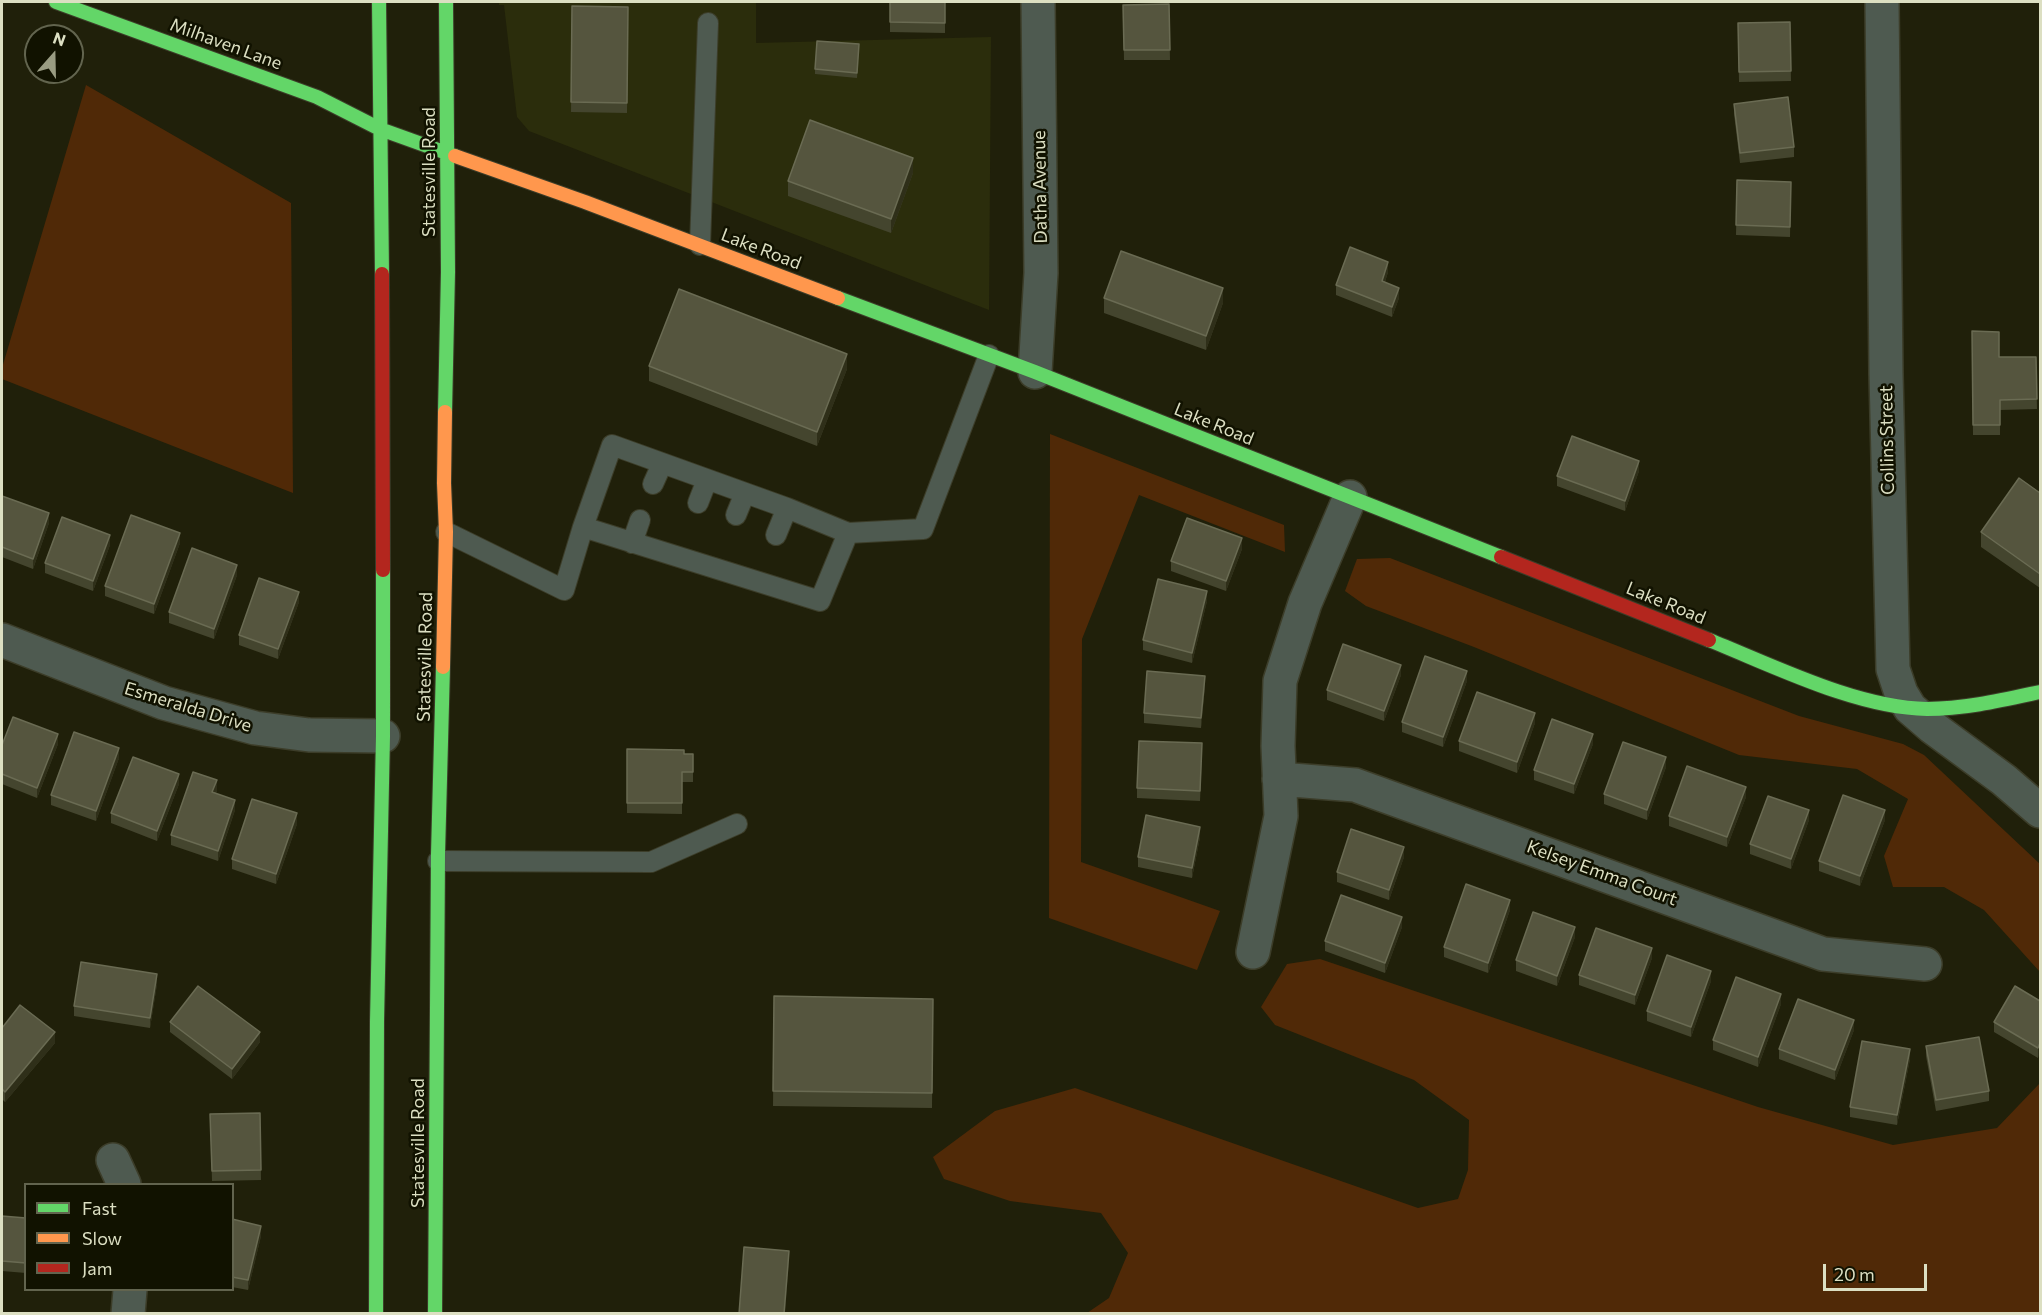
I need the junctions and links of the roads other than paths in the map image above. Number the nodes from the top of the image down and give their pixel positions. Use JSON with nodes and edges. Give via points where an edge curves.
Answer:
{"nodes":[{"id":1,"x":56,"y":2,"type":"edge"},
{"id":2,"x":379,"y":2,"type":"edge"},
{"id":3,"x":446,"y":2,"type":"edge"},
{"id":4,"x":1038,"y":2,"type":"edge"},
{"id":5,"x":1882,"y":2,"type":"edge"},
{"id":6,"x":708,"y":23,"type":"dead end"},
{"id":7,"x":380,"y":129,"type":"junction"},
{"id":8,"x":447,"y":153,"type":"junction"},
{"id":9,"x":700,"y":245,"type":"junction"},
{"id":10,"x":989,"y":355,"type":"junction"},
{"id":11,"x":1035,"y":372,"type":"junction"},
{"id":12,"x":662,"y":464,"type":"junction"},
{"id":13,"x":707,"y":480,"type":"junction"},
{"id":14,"x":653,"y":484,"type":"dead end"},
{"id":15,"x":745,"y":493,"type":"junction"},
{"id":16,"x":1350,"y":497,"type":"junction"},
{"id":17,"x":698,"y":503,"type":"dead end"},
{"id":18,"x":787,"y":508,"type":"junction"},
{"id":19,"x":736,"y":515,"type":"dead end"},
{"id":20,"x":640,"y":520,"type":"dead end"},
{"id":21,"x":583,"y":527,"type":"junction"},
{"id":22,"x":446,"y":532,"type":"junction"},
{"id":23,"x":848,"y":533,"type":"junction"},
{"id":24,"x":776,"y":535,"type":"dead end"},
{"id":25,"x":632,"y":543,"type":"junction"},
{"id":26,"x":2,"y":640,"type":"edge"},
{"id":27,"x":2040,"y":692,"type":"edge"},
{"id":28,"x":1910,"y":708,"type":"junction"},
{"id":29,"x":383,"y":736,"type":"junction"},
{"id":30,"x":1279,"y":779,"type":"junction"},
{"id":31,"x":2040,"y":811,"type":"edge"},
{"id":32,"x":737,"y":824,"type":"dead end"},
{"id":33,"x":438,"y":861,"type":"junction"},
{"id":34,"x":1253,"y":952,"type":"dead end"},
{"id":35,"x":1925,"y":964,"type":"dead end"},
{"id":36,"x":130,"y":1291,"type":"edge"},
{"id":37,"x":128,"y":1314,"type":"edge"},
{"id":38,"x":376,"y":1314,"type":"edge"},
{"id":39,"x":435,"y":1314,"type":"edge"}],
"edges":[{"from":1,"to":7,"type":"main road","name":"Milhaven Lane","via":[[317,97]]},
{"from":2,"to":7,"type":"main road"},
{"from":3,"to":8,"type":"main road","name":"Statesville Road"},
{"from":4,"to":11,"type":"street","name":"Datha Avenue","via":[[1041,273]]},
{"from":5,"to":28,"type":"street","name":"Collins Street","via":[[1892,649],[1893,669]]},
{"from":6,"to":9,"type":"lane"},
{"from":7,"to":8,"type":"main road","name":"Lake Road"},
{"from":7,"to":29,"type":"main road"},
{"from":8,"to":9,"type":"main road","name":"Lake Road"},
{"from":8,"to":22,"type":"main road","name":"Statesville Road"},
{"from":9,"to":10,"type":"main road","name":"Lake Road"},
{"from":10,"to":11,"type":"main road","name":"Lake Road"},
{"from":10,"to":23,"type":"lane","via":[[923,529]]},
{"from":11,"to":16,"type":"main road","name":"Lake Road"},
{"from":12,"to":13,"type":"lane"},
{"from":12,"to":14,"type":"lane"},
{"from":12,"to":21,"type":"lane","via":[[612,445]]},
{"from":13,"to":15,"type":"lane"},
{"from":13,"to":17,"type":"lane"},
{"from":15,"to":18,"type":"lane"},
{"from":15,"to":19,"type":"lane"},
{"from":16,"to":28,"type":"main road","name":"Lake Road","via":[[1838,690]]},
{"from":16,"to":30,"type":"street","via":[[1305,603],[1280,681]]},
{"from":18,"to":23,"type":"lane"},
{"from":18,"to":24,"type":"lane"},
{"from":20,"to":25,"type":"lane"},
{"from":21,"to":22,"type":"lane","via":[[564,590]]},
{"from":21,"to":25,"type":"lane"},
{"from":22,"to":33,"type":"main road","name":"Statesville Road"},
{"from":23,"to":25,"type":"lane","via":[[820,601],[720,561],[681,549]]},
{"from":26,"to":29,"type":"street","name":"Esmeralda Drive","via":[[164,704],[255,728],[309,735]]},
{"from":27,"to":28,"type":"main road","name":"Lake Road","via":[[1996,702]]},
{"from":28,"to":31,"type":"street","name":"Collins Street"},
{"from":29,"to":38,"type":"main road"},
{"from":30,"to":34,"type":"street","via":[[1281,816]]},
{"from":30,"to":35,"type":"street","name":"Kelsey Emma Court","via":[[1355,785],[1823,954]]},
{"from":32,"to":33,"type":"lane","via":[[651,862]]},
{"from":33,"to":39,"type":"main road","name":"Statesville Road"},
{"from":36,"to":37,"type":"street"}]}
